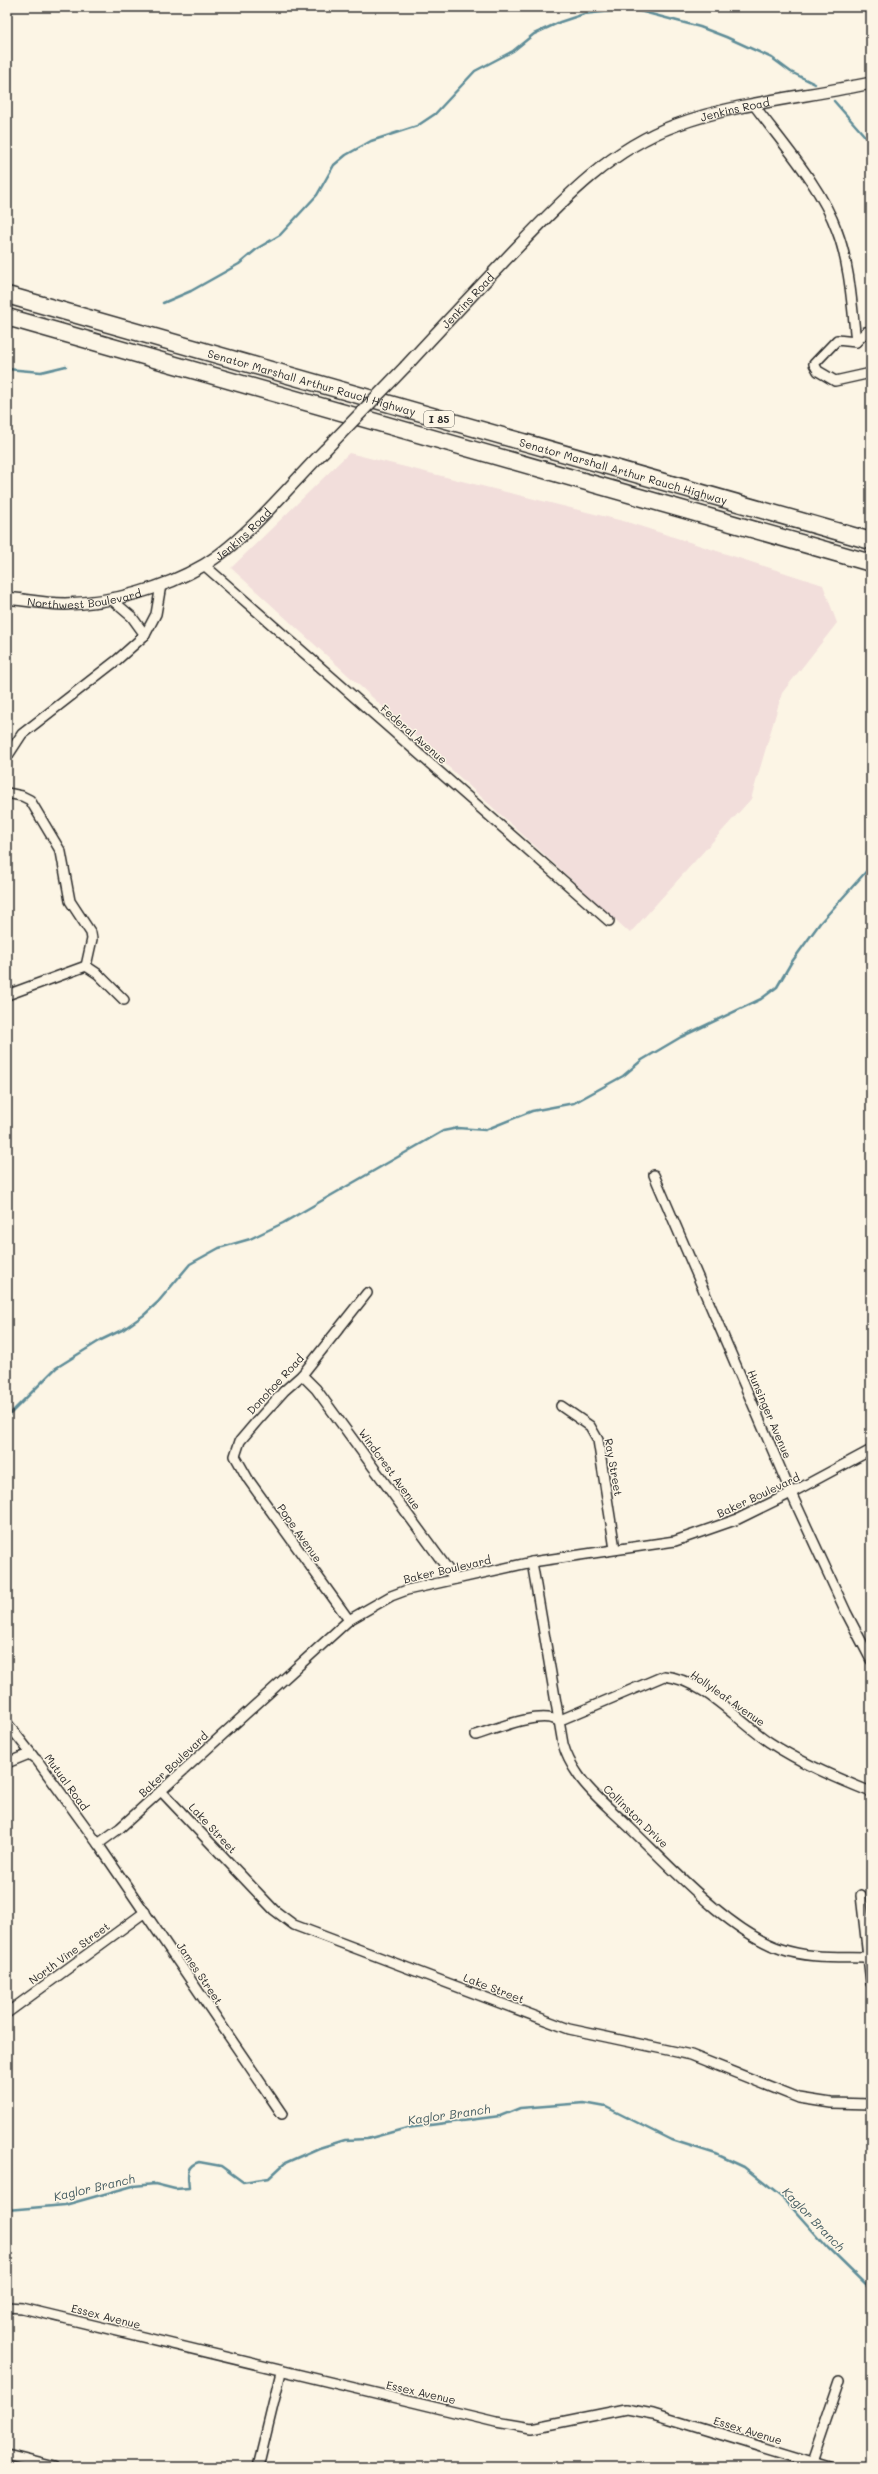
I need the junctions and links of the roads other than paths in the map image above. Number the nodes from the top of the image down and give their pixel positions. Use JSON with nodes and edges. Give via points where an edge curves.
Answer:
{"nodes":[{"id":1,"x":871,"y":83,"type":"edge"},
{"id":2,"x":754,"y":104,"type":"junction"},
{"id":3,"x":7,"y":295,"type":"edge"},
{"id":4,"x":7,"y":317,"type":"edge"},
{"id":5,"x":871,"y":331,"type":"edge"},
{"id":6,"x":856,"y":342,"type":"junction"},
{"id":7,"x":871,"y":373,"type":"edge"},
{"id":8,"x":871,"y":541,"type":"edge"},
{"id":9,"x":871,"y":563,"type":"edge"},
{"id":10,"x":204,"y":565,"type":"junction"},
{"id":11,"x":161,"y":585,"type":"junction"},
{"id":12,"x":7,"y":598,"type":"edge"},
{"id":13,"x":111,"y":599,"type":"junction"},
{"id":14,"x":145,"y":635,"type":"junction"},
{"id":15,"x":7,"y":758,"type":"edge"},
{"id":16,"x":7,"y":793,"type":"edge"},
{"id":17,"x":609,"y":921,"type":"dead end"},
{"id":18,"x":86,"y":966,"type":"junction"},
{"id":19,"x":7,"y":995,"type":"edge"},
{"id":20,"x":124,"y":1000,"type":"dead end"},
{"id":21,"x":654,"y":1175,"type":"dead end"},
{"id":22,"x":367,"y":1293,"type":"dead end"},
{"id":23,"x":302,"y":1375,"type":"junction"},
{"id":24,"x":561,"y":1406,"type":"dead end"},
{"id":25,"x":871,"y":1450,"type":"edge"},
{"id":26,"x":235,"y":1456,"type":"joint"},
{"id":27,"x":791,"y":1493,"type":"junction"},
{"id":28,"x":615,"y":1549,"type":"junction"},
{"id":29,"x":532,"y":1562,"type":"junction"},
{"id":30,"x":455,"y":1579,"type":"junction"},
{"id":31,"x":349,"y":1620,"type":"junction"},
{"id":32,"x":871,"y":1660,"type":"edge"},
{"id":33,"x":558,"y":1721,"type":"junction"},
{"id":34,"x":7,"y":1723,"type":"edge"},
{"id":35,"x":476,"y":1735,"type":"dead end"},
{"id":36,"x":33,"y":1756,"type":"junction"},
{"id":37,"x":7,"y":1763,"type":"edge"},
{"id":38,"x":161,"y":1791,"type":"junction"},
{"id":39,"x":871,"y":1792,"type":"edge"},
{"id":40,"x":98,"y":1844,"type":"junction"},
{"id":41,"x":861,"y":1895,"type":"dead end"},
{"id":42,"x":145,"y":1912,"type":"junction"},
{"id":43,"x":870,"y":1957,"type":"edge"},
{"id":44,"x":871,"y":1983,"type":"edge"},
{"id":45,"x":7,"y":2013,"type":"edge"},
{"id":46,"x":871,"y":2104,"type":"edge"},
{"id":47,"x":282,"y":2114,"type":"dead end"},
{"id":48,"x":7,"y":2307,"type":"edge"},
{"id":49,"x":281,"y":2372,"type":"junction"},
{"id":50,"x":840,"y":2380,"type":"dead end"},
{"id":51,"x":7,"y":2455,"type":"edge"},
{"id":52,"x":812,"y":2462,"type":"junction"},
{"id":53,"x":55,"y":2467,"type":"edge"},
{"id":54,"x":258,"y":2467,"type":"edge"},
{"id":55,"x":828,"y":2467,"type":"edge"}],
"edges":[{"from":1,"to":2,"type":"street","name":"Jenkins Road"},
{"from":2,"to":6,"type":"street","via":[[821,198],[837,231],[847,275]]},
{"from":2,"to":10,"type":"street","name":"Jenkins Road","bridge":true,"via":[[709,114],[661,131],[637,143],[600,168],[555,207],[250,527]]},
{"from":3,"to":8,"type":"highway","name":"Senator Marshall Arthur Rauch Highway","number":"I 85"},
{"from":4,"to":9,"type":"highway","name":"Senator Marshall Arthur Rauch Highway","number":"I 85"},
{"from":5,"to":6,"type":"street","via":[[866,332]]},
{"from":6,"to":7,"type":"street","via":[[837,340],[814,364],[818,371],[835,381]]},
{"from":10,"to":11,"type":"street","name":"Jenkins Road"},
{"from":10,"to":17,"type":"street","name":"Federal Avenue"},
{"from":11,"to":13,"type":"street","name":"Northwest Boulevard"},
{"from":11,"to":14,"type":"street","via":[[156,614]]},
{"from":12,"to":13,"type":"street","name":"Northwest Boulevard","via":[[65,604]]},
{"from":13,"to":14,"type":"street","via":[[132,617]]},
{"from":14,"to":15,"type":"street","via":[[22,734]]},
{"from":16,"to":18,"type":"street","via":[[30,800],[62,852],[70,901],[91,933]]},
{"from":18,"to":19,"type":"street"},
{"from":18,"to":20,"type":"street"},
{"from":21,"to":27,"type":"street","name":"Hunsinger Avenue"},
{"from":22,"to":23,"type":"street","name":"Donohoe Road"},
{"from":23,"to":26,"type":"street","name":"Donohoe Road","via":[[256,1421],[240,1441]]},
{"from":23,"to":30,"type":"street","name":"Windcrest Avenue","via":[[316,1389]]},
{"from":24,"to":28,"type":"street","name":"Ray Street","via":[[590,1426],[598,1440]]},
{"from":25,"to":27,"type":"street","name":"Baker Boulevard"},
{"from":26,"to":31,"type":"street","name":"Pope Avenue","via":[[248,1479]]},
{"from":27,"to":28,"type":"street","name":"Baker Boulevard","via":[[738,1519],[688,1537]]},
{"from":27,"to":32,"type":"street","name":"Hunsinger Avenue"},
{"from":28,"to":29,"type":"street","name":"Baker Boulevard"},
{"from":29,"to":30,"type":"street","name":"Baker Boulevard"},
{"from":29,"to":33,"type":"street","name":"Collinston Drive"},
{"from":30,"to":31,"type":"street","name":"Baker Boulevard","via":[[391,1596]]},
{"from":31,"to":38,"type":"street","name":"Baker Boulevard"},
{"from":33,"to":35,"type":"street","via":[[551,1716]]},
{"from":33,"to":39,"type":"street","name":"Hollyleaf Avenue","via":[[664,1676],[677,1677],[693,1685],[769,1742],[798,1760]]},
{"from":33,"to":43,"type":"street","name":"Collinston Drive","via":[[564,1750],[584,1783],[719,1911],[750,1935],[801,1955]]},
{"from":34,"to":36,"type":"street"},
{"from":36,"to":37,"type":"street","name":"Mutual Road","via":[[29,1754]]},
{"from":36,"to":40,"type":"street","name":"Mutual Road"},
{"from":38,"to":40,"type":"street","name":"Baker Boulevard"},
{"from":38,"to":46,"type":"street","name":"Lake Street","via":[[274,1910],[294,1925],[568,2029],[691,2055],[799,2098],[831,2103]]},
{"from":40,"to":42,"type":"street","name":"James Street"},
{"from":41,"to":43,"type":"street"},
{"from":42,"to":45,"type":"street","name":"North Vine Street"},
{"from":42,"to":47,"type":"street","name":"James Street"},
{"from":43,"to":44,"type":"street"},
{"from":48,"to":49,"type":"street","name":"Essex Avenue","via":[[22,2308]]},
{"from":49,"to":52,"type":"street","name":"Essex Avenue","via":[[532,2428],[626,2409],[653,2414]]},
{"from":49,"to":54,"type":"street"},
{"from":50,"to":52,"type":"street"},
{"from":51,"to":53,"type":"street"},
{"from":52,"to":55,"type":"street","name":"Essex Avenue"}]}
